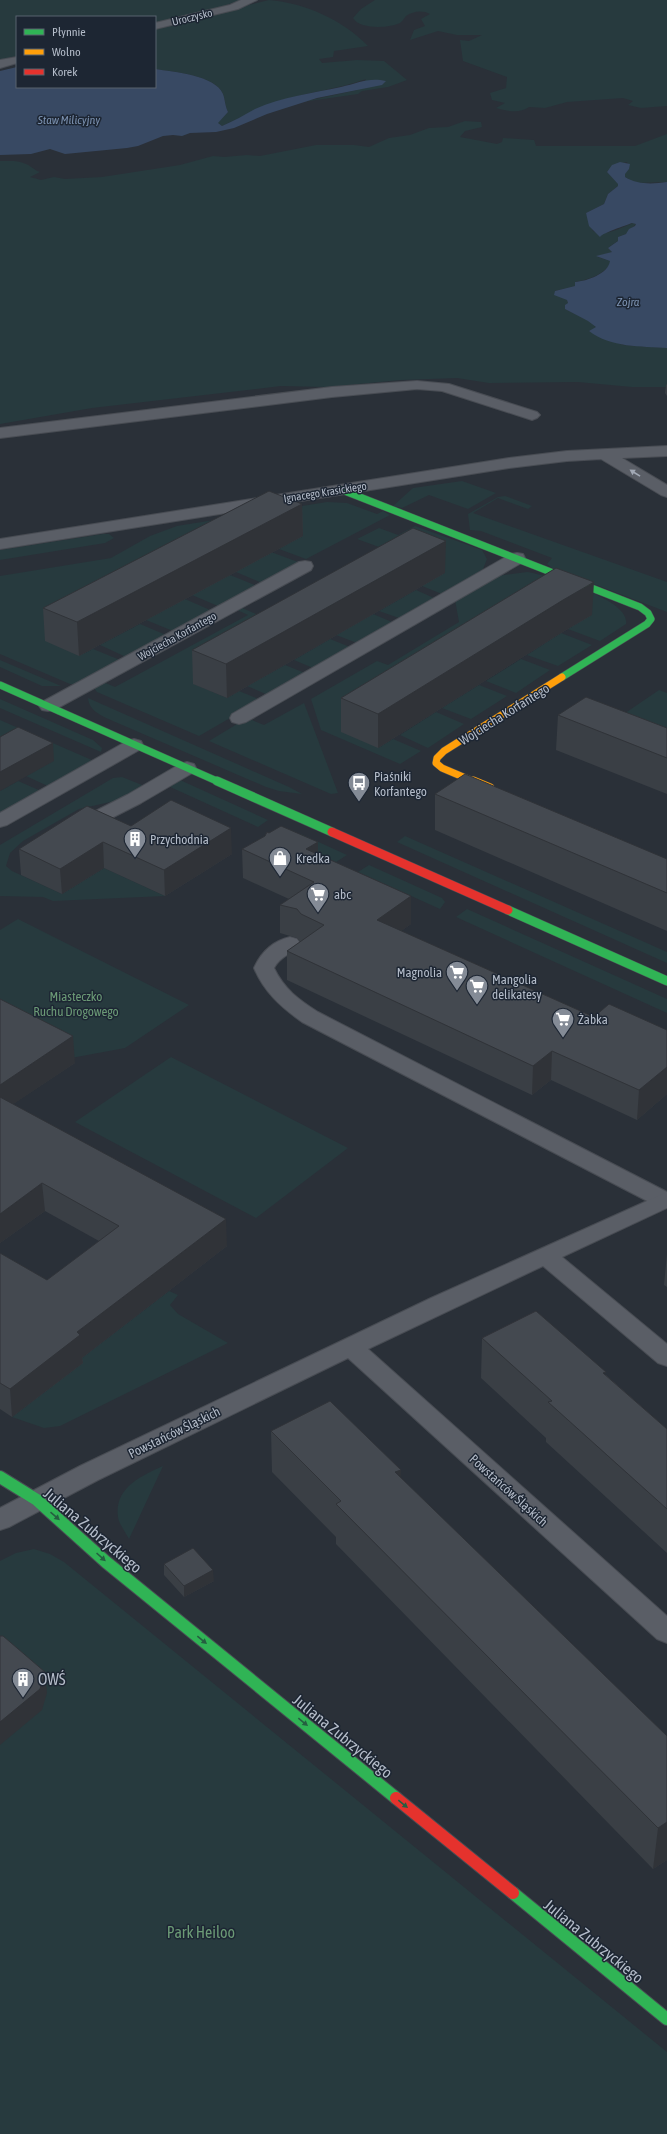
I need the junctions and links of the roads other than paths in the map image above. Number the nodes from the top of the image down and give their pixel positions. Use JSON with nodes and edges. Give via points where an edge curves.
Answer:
{"nodes":[{"id":1,"x":251,"y":0,"type":"edge"},
{"id":2,"x":156,"y":26,"type":"edge"},
{"id":3,"x":16,"y":60,"type":"edge"},
{"id":4,"x":0,"y":64,"type":"edge"},
{"id":5,"x":532,"y":415,"type":"dead end"},
{"id":6,"x":0,"y":433,"type":"edge"},
{"id":7,"x":667,"y":451,"type":"edge"},
{"id":8,"x":604,"y":454,"type":"junction"},
{"id":9,"x":342,"y":490,"type":"junction"},
{"id":10,"x":667,"y":492,"type":"edge"},
{"id":11,"x":0,"y":544,"type":"edge"},
{"id":12,"x":517,"y":558,"type":"junction"},
{"id":13,"x":305,"y":566,"type":"dead end"},
{"id":14,"x":0,"y":685,"type":"edge"},
{"id":15,"x":48,"y":706,"type":"junction"},
{"id":16,"x":239,"y":718,"type":"dead end"},
{"id":17,"x":134,"y":745,"type":"junction"},
{"id":18,"x":187,"y":768,"type":"junction"},
{"id":19,"x":497,"y":790,"type":"edge"},
{"id":20,"x":0,"y":821,"type":"edge"},
{"id":21,"x":61,"y":838,"type":"edge"},
{"id":22,"x":290,"y":943,"type":"dead end"},
{"id":23,"x":667,"y":981,"type":"edge"},
{"id":24,"x":665,"y":1200,"type":"edge"},
{"id":25,"x":546,"y":1256,"type":"junction"},
{"id":26,"x":350,"y":1347,"type":"junction"},
{"id":27,"x":667,"y":1357,"type":"edge"},
{"id":28,"x":0,"y":1477,"type":"edge"},
{"id":29,"x":37,"y":1500,"type":"junction"},
{"id":30,"x":0,"y":1520,"type":"edge"},
{"id":31,"x":667,"y":1632,"type":"edge"},
{"id":32,"x":667,"y":2019,"type":"edge"}],
"edges":[{"from":1,"to":2,"type":"street","name":"Uroczysko","via":[[234,7]]},
{"from":3,"to":4,"type":"street"},
{"from":5,"to":6,"type":"street","via":[[444,386],[417,385],[332,392]]},
{"from":7,"to":8,"type":"street","name":"Ignacego Krasickiego"},
{"from":8,"to":9,"type":"street","name":"Ignacego Krasickiego","via":[[509,463]]},
{"from":10,"to":8,"type":"street","one_way":true},
{"from":9,"to":11,"type":"street","name":"Ignacego Krasickiego"},
{"from":9,"to":12,"type":"street","name":"Wojciecha Korfantego"},
{"from":12,"to":16,"type":"street"},
{"from":12,"to":19,"type":"street","name":"Wojciecha Korfantego","via":[[640,607],[648,613],[650,619],[647,624],[444,751],[437,758],[436,763],[442,768]]},
{"from":13,"to":15,"type":"street","name":"Wojciecha Korfantego"},
{"from":14,"to":15,"type":"street"},
{"from":15,"to":17,"type":"street"},
{"from":17,"to":18,"type":"street"},
{"from":17,"to":20,"type":"street"},
{"from":18,"to":21,"type":"street"},
{"from":18,"to":23,"type":"street"},
{"from":22,"to":24,"type":"street","via":[[269,957],[264,968],[270,983],[288,1002],[304,1013]]},
{"from":24,"to":25,"type":"street","name":"Powstańców Śląskich"},
{"from":25,"to":26,"type":"street","name":"Powstańców Śląskich"},
{"from":25,"to":27,"type":"street"},
{"from":26,"to":29,"type":"street","name":"Powstańców Śląskich"},
{"from":26,"to":31,"type":"street","name":"Powstańców Śląskich"},
{"from":28,"to":29,"type":"street","name":"Juliana Zubrzyckiego"},
{"from":29,"to":30,"type":"street","name":"Powstańców Śląskich"},
{"from":29,"to":32,"type":"street","name":"Juliana Zubrzyckiego","one_way":true,"via":[[106,1562]]}]}
